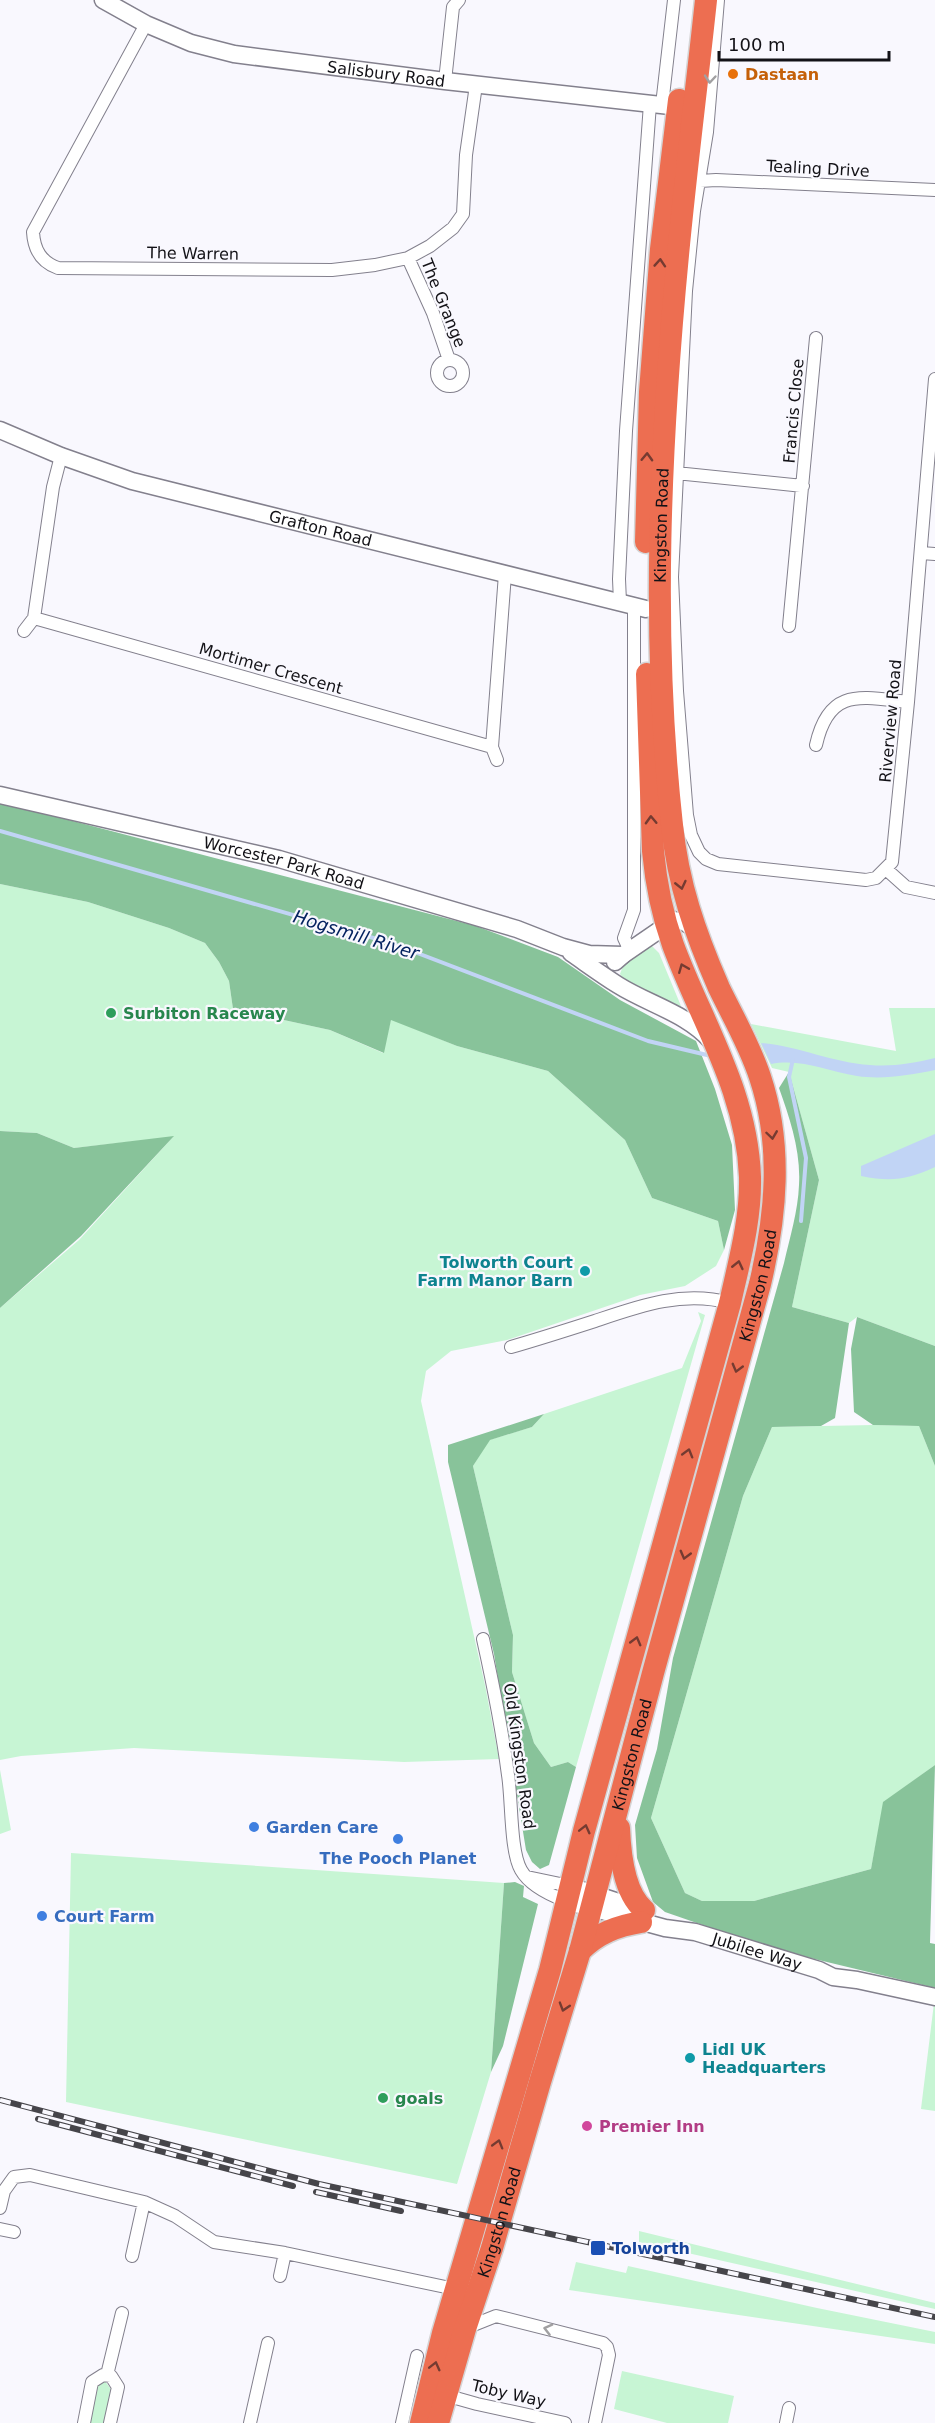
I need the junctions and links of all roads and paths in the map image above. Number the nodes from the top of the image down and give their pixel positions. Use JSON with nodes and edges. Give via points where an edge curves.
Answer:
{"nodes":[{"id":1,"x":102,"y":0,"type":"edge"},
{"id":2,"x":674,"y":0,"type":"edge"},
{"id":3,"x":454,"y":2,"type":"edge"},
{"id":4,"x":706,"y":2,"type":"edge"},
{"id":5,"x":146,"y":24,"type":"junction"},
{"id":6,"x":445,"y":81,"type":"junction"},
{"id":7,"x":476,"y":84,"type":"junction"},
{"id":8,"x":664,"y":106,"type":"junction"},
{"id":9,"x":700,"y":181,"type":"junction"},
{"id":10,"x":935,"y":190,"type":"edge"},
{"id":11,"x":408,"y":258,"type":"junction"},
{"id":12,"x":816,"y":339,"type":"dead end"},
{"id":13,"x":449,"y":360,"type":"dead end"},
{"id":14,"x":935,"y":379,"type":"edge"},
{"id":15,"x":934,"y":403,"type":"edge"},
{"id":16,"x":0,"y":430,"type":"edge"},
{"id":17,"x":61,"y":456,"type":"junction"},
{"id":18,"x":676,"y":473,"type":"junction"},
{"id":19,"x":803,"y":486,"type":"junction"},
{"id":20,"x":921,"y":553,"type":"junction"},
{"id":21,"x":935,"y":554,"type":"edge"},
{"id":22,"x":506,"y":574,"type":"junction"},
{"id":23,"x":633,"y":605,"type":"junction"},
{"id":24,"x":34,"y":618,"type":"junction"},
{"id":25,"x":789,"y":626,"type":"dead end"},
{"id":26,"x":24,"y":630,"type":"dead end"},
{"id":27,"x":908,"y":702,"type":"junction"},
{"id":28,"x":816,"y":745,"type":"dead end"},
{"id":29,"x":492,"y":747,"type":"junction"},
{"id":30,"x":497,"y":760,"type":"dead end"},
{"id":31,"x":0,"y":795,"type":"edge"},
{"id":32,"x":887,"y":870,"type":"junction"},
{"id":33,"x":935,"y":893,"type":"edge"},
{"id":34,"x":667,"y":924,"type":"junction"},
{"id":35,"x":698,"y":936,"type":"junction"},
{"id":36,"x":563,"y":947,"type":"junction"},
{"id":37,"x":626,"y":953,"type":"junction"},
{"id":38,"x":615,"y":982,"type":"junction"},
{"id":39,"x":701,"y":1012,"type":"junction"},
{"id":40,"x":674,"y":1013,"type":"junction"},
{"id":41,"x":719,"y":1051,"type":"junction"},
{"id":42,"x":730,"y":1303,"type":"junction"},
{"id":43,"x":512,"y":1347,"type":"dead end"},
{"id":44,"x":483,"y":1639,"type":"dead end"},
{"id":45,"x":619,"y":1808,"type":"junction"},
{"id":46,"x":581,"y":1898,"type":"junction"},
{"id":47,"x":642,"y":1916,"type":"junction"},
{"id":48,"x":580,"y":1951,"type":"junction"},
{"id":49,"x":935,"y":1997,"type":"edge"},
{"id":50,"x":144,"y":2202,"type":"junction"},
{"id":51,"x":0,"y":2208,"type":"edge"},
{"id":52,"x":0,"y":2229,"type":"edge"},
{"id":53,"x":14,"y":2232,"type":"dead end"},
{"id":54,"x":285,"y":2253,"type":"junction"},
{"id":55,"x":132,"y":2256,"type":"dead end"},
{"id":56,"x":280,"y":2276,"type":"dead end"},
{"id":57,"x":455,"y":2289,"type":"junction"},
{"id":58,"x":122,"y":2313,"type":"dead end"},
{"id":59,"x":465,"y":2329,"type":"junction"},
{"id":60,"x":268,"y":2343,"type":"dead end"},
{"id":61,"x":417,"y":2356,"type":"dead end"},
{"id":62,"x":107,"y":2375,"type":"junction"},
{"id":63,"x":445,"y":2395,"type":"junction"},
{"id":64,"x":789,"y":2408,"type":"dead end"},
{"id":65,"x":84,"y":2423,"type":"edge"},
{"id":66,"x":110,"y":2423,"type":"edge"},
{"id":67,"x":250,"y":2423,"type":"edge"},
{"id":68,"x":402,"y":2423,"type":"edge"},
{"id":69,"x":421,"y":2423,"type":"edge"},
{"id":70,"x":438,"y":2423,"type":"edge"},
{"id":71,"x":565,"y":2423,"type":"edge"},
{"id":72,"x":595,"y":2423,"type":"edge"},
{"id":73,"x":786,"y":2423,"type":"edge"}],
"edges":[{"from":1,"to":5,"type":"street","name":"Salisbury Road"},
{"from":2,"to":8,"type":"street"},
{"from":3,"to":6,"type":"street"},
{"from":4,"to":8,"type":"highway","name":"Kingston Road"},
{"from":4,"to":9,"type":"street","name":"Kingston Road","one_way":true,"via":[[707,132]]},
{"from":4,"to":35,"type":"highway","name":"Kingston Road","one_way":true,"via":[[672,327],[661,547],[661,669],[670,805],[681,885]]},
{"from":5,"to":6,"type":"street","name":"Salisbury Road","via":[[192,43],[234,54]]},
{"from":5,"to":11,"type":"street","name":"The Warren","via":[[33,232],[40,256],[48,264],[58,268],[332,270]]},
{"from":6,"to":7,"type":"street","name":"Salisbury Road"},
{"from":7,"to":8,"type":"street","name":"Salisbury Road"},
{"from":7,"to":11,"type":"street","name":"The Warren","via":[[463,214],[453,228]]},
{"from":8,"to":23,"type":"highway","name":"Kingston Road","via":[[661,249],[646,499]]},
{"from":9,"to":10,"type":"street","name":"Tealing Drive"},
{"from":9,"to":18,"type":"street","name":"Kingston Road","via":[[686,291]]},
{"from":11,"to":13,"type":"street","name":"The Grange"},
{"from":12,"to":19,"type":"street","name":"Francis Close"},
{"from":14,"to":15,"type":"street","name":"Riverview Road"},
{"from":15,"to":20,"type":"street","name":"Riverview Road"},
{"from":16,"to":17,"type":"street","name":"Grafton Road"},
{"from":17,"to":22,"type":"street","name":"Grafton Road","via":[[132,481]]},
{"from":17,"to":24,"type":"street"},
{"from":18,"to":19,"type":"street","name":"Francis Close"},
{"from":18,"to":32,"type":"street","name":"Kingston Road","via":[[672,577],[677,691],[687,815],[699,852],[718,864],[866,880]]},
{"from":19,"to":25,"type":"street","name":"Francis Close"},
{"from":20,"to":21,"type":"street"},
{"from":20,"to":27,"type":"street","name":"Riverview Road"},
{"from":22,"to":23,"type":"street","name":"Grafton Road"},
{"from":22,"to":29,"type":"street"},
{"from":34,"to":23,"type":"highway","name":"Kingston Road","one_way":true,"via":[[652,851]]},
{"from":23,"to":37,"type":"street","via":[[634,910],[624,938]]},
{"from":24,"to":26,"type":"street"},
{"from":24,"to":29,"type":"street","name":"Mortimer Crescent"},
{"from":27,"to":28,"type":"street","via":[[846,699],[829,712]]},
{"from":27,"to":32,"type":"street","name":"Riverview Road","via":[[894,856]]},
{"from":29,"to":30,"type":"street"},
{"from":31,"to":36,"type":"street","name":"Worcester Park Road","via":[[279,859],[517,928]]},
{"from":32,"to":33,"type":"street","via":[[906,887]]},
{"from":34,"to":35,"type":"street","via":[[678,920]]},
{"from":34,"to":37,"type":"street"},
{"from":39,"to":34,"type":"highway","name":"Kingston Road","one_way":true},
{"from":35,"to":39,"type":"street","via":[[708,994],[707,1005]]},
{"from":35,"to":45,"type":"highway","name":"Kingston Road","one_way":true,"via":[[760,1078],[775,1157],[775,1205],[768,1248]]},
{"from":36,"to":37,"type":"street","via":[[589,954]]},
{"from":36,"to":38,"type":"street"},
{"from":37,"to":38,"type":"street","via":[[612,968]]},
{"from":38,"to":40,"type":"street"},
{"from":39,"to":40,"type":"street"},
{"from":39,"to":41,"type":"highway","name":"Kingston Road"},
{"from":40,"to":41,"type":"street","via":[[701,1031]]},
{"from":42,"to":41,"type":"highway","name":"Kingston Road","one_way":true,"via":[[744,1239],[750,1186],[745,1136],[732,1082]]},
{"from":42,"to":43,"type":"street","via":[[687,1298],[659,1301]]},
{"from":46,"to":42,"type":"highway","name":"Kingston Road","one_way":true},
{"from":44,"to":46,"type":"street","name":"Old Kingston Road","via":[[496,1698],[517,1857],[525,1877]]},
{"from":45,"to":46,"type":"highway","name":"Kingston Road"},
{"from":45,"to":47,"type":"highway","via":[[623,1863]]},
{"from":46,"to":47,"type":"street","name":"Jubilee Way"},
{"from":46,"to":48,"type":"highway","name":"Kingston Road"},
{"from":57,"to":46,"type":"highway","name":"Kingston Road","one_way":true,"via":[[550,1970]]},
{"from":47,"to":48,"type":"highway","via":[[600,1935]]},
{"from":47,"to":49,"type":"street","name":"Jubilee Way","via":[[819,1970],[842,1972],[857,1980]]},
{"from":48,"to":59,"type":"highway","name":"Kingston Road","one_way":true},
{"from":50,"to":51,"type":"street","via":[[22,2175],[7,2185]]},
{"from":50,"to":54,"type":"street","via":[[175,2216],[214,2242]]},
{"from":50,"to":55,"type":"street"},
{"from":52,"to":53,"type":"street"},
{"from":54,"to":56,"type":"street"},
{"from":54,"to":57,"type":"street"},
{"from":69,"to":57,"type":"highway","name":"Kingston Road","one_way":true},
{"from":58,"to":62,"type":"street"},
{"from":59,"to":63,"type":"highway","name":"Kingston Road"},
{"from":72,"to":59,"type":"street","one_way":true,"via":[[609,2355],[603,2343],[496,2316]]},
{"from":60,"to":67,"type":"street"},
{"from":61,"to":68,"type":"street"},
{"from":62,"to":65,"type":"street","via":[[92,2382]]},
{"from":62,"to":66,"type":"street","via":[[118,2387]]},
{"from":63,"to":70,"type":"highway","name":"Kingston Road"},
{"from":63,"to":71,"type":"street","name":"Toby Way"},
{"from":64,"to":73,"type":"street"}]}
